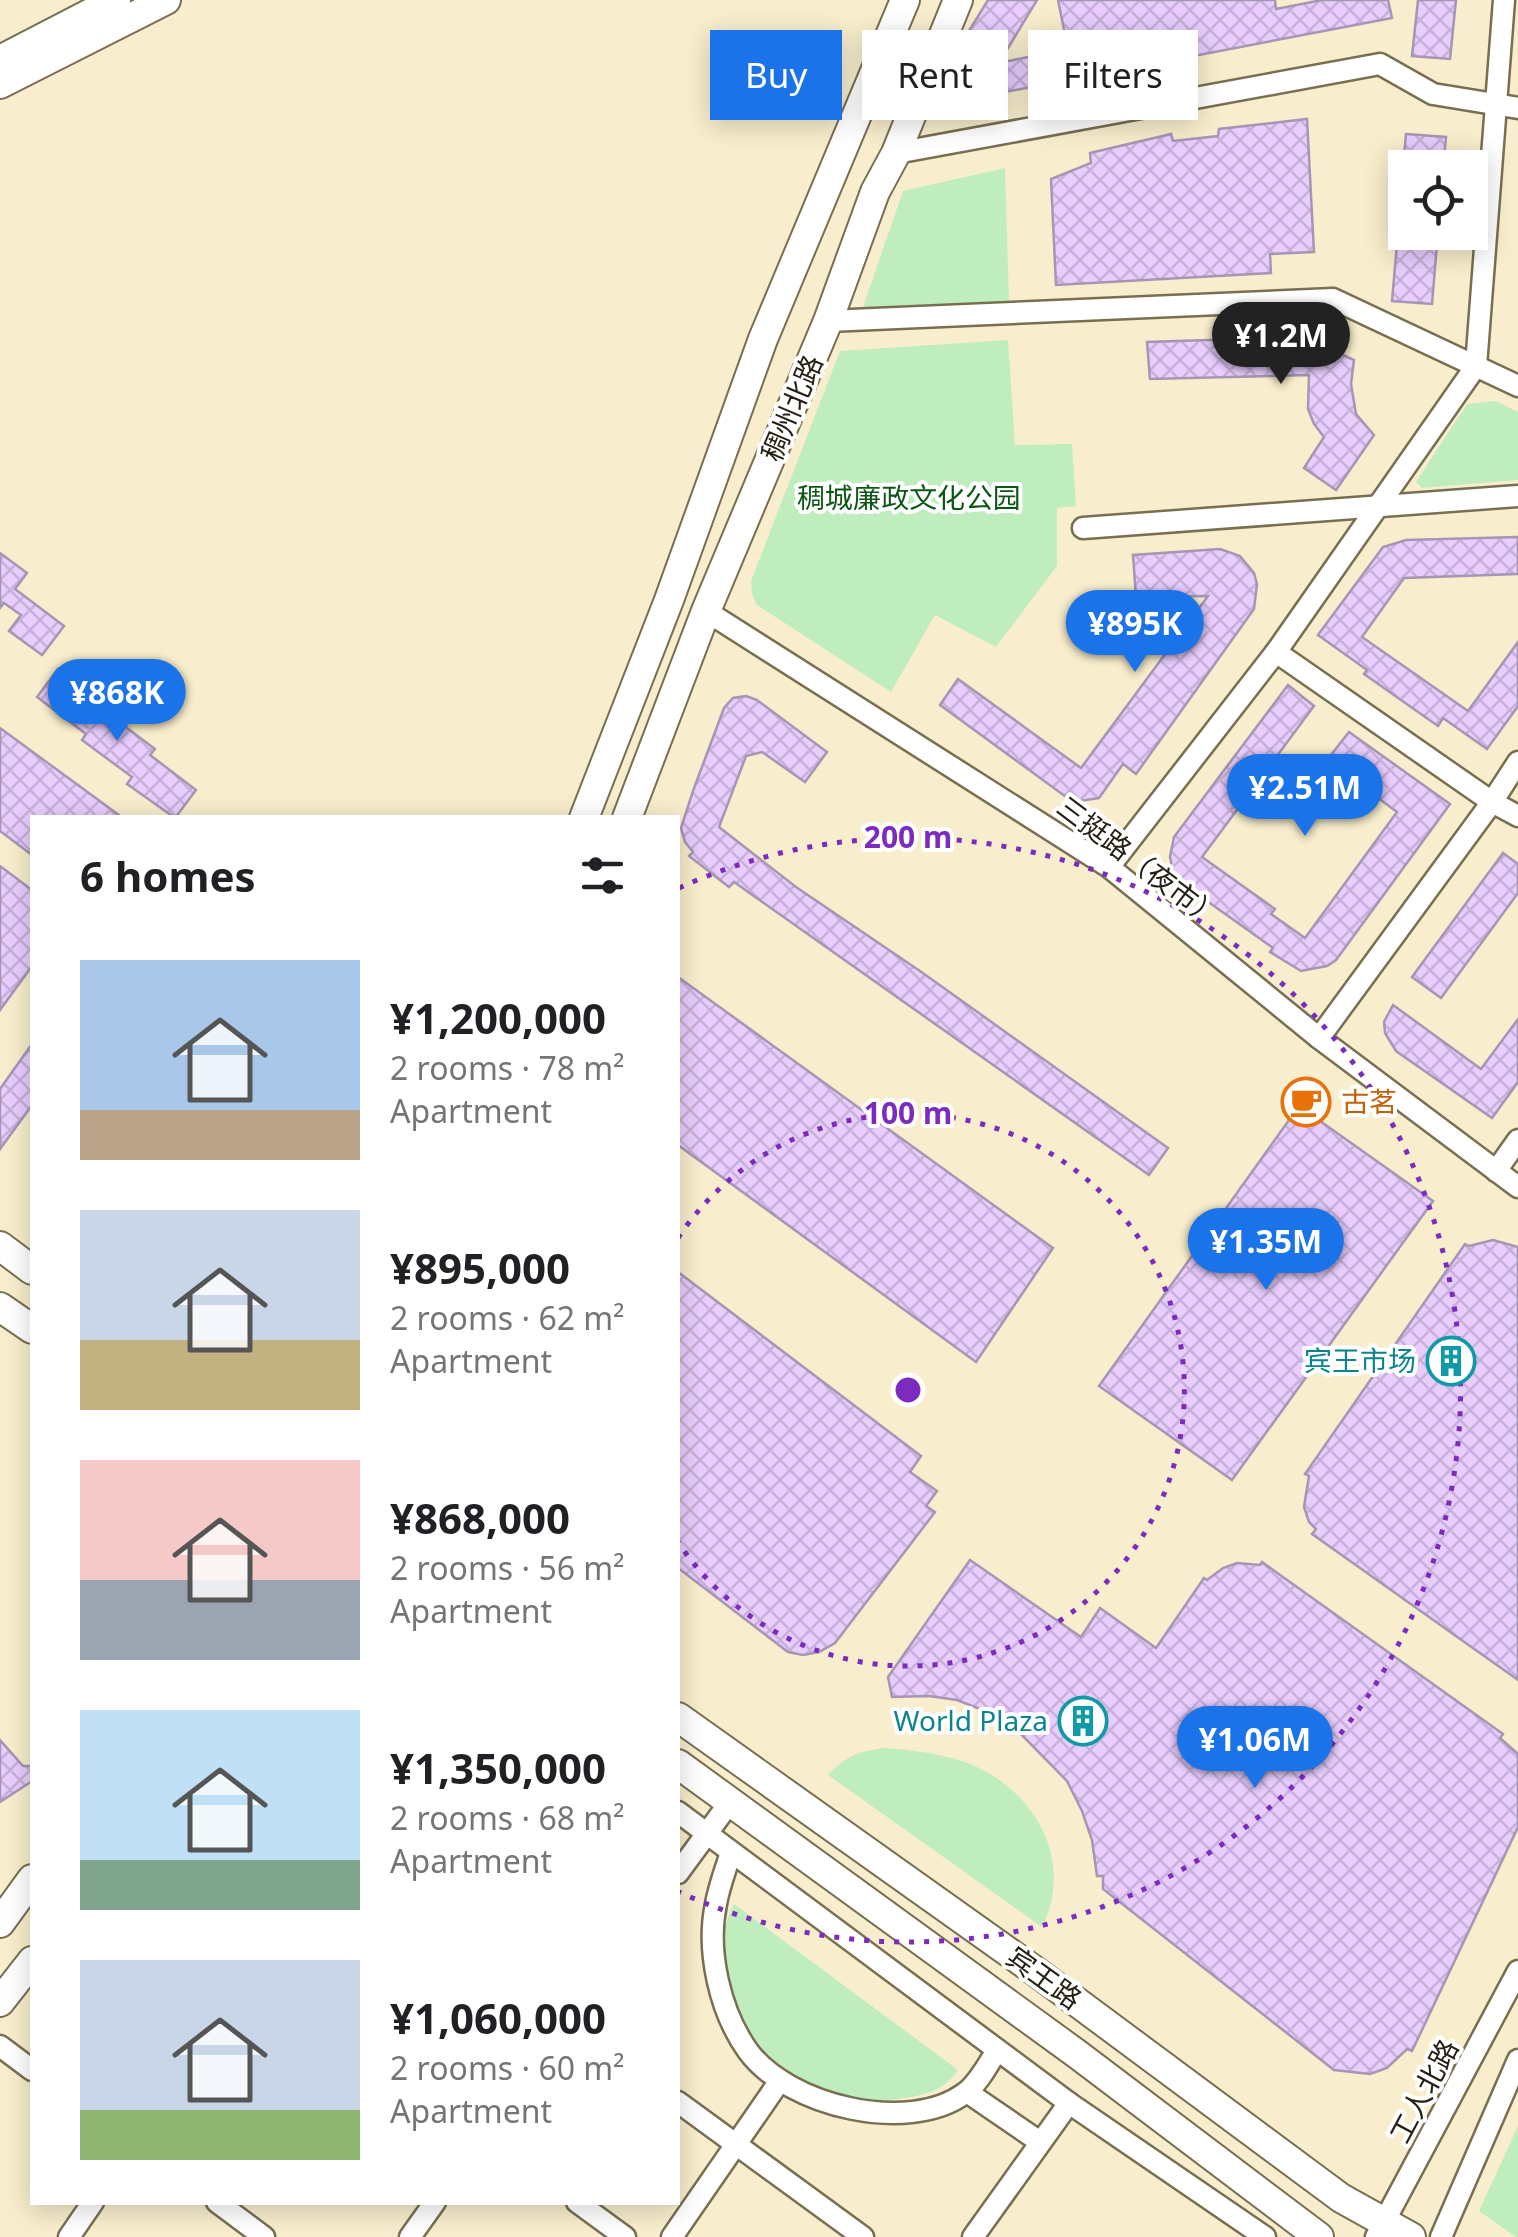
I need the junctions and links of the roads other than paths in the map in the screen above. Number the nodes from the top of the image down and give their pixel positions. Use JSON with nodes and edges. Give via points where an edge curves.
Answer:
{"nodes":[{"id":1,"x":116,"y":0,"type":"edge"},
{"id":2,"x":166,"y":0,"type":"edge"},
{"id":3,"x":904,"y":0,"type":"edge"},
{"id":4,"x":958,"y":0,"type":"edge"},
{"id":5,"x":1504,"y":0,"type":"edge"},
{"id":6,"x":0,"y":60,"type":"edge"},
{"id":7,"x":0,"y":84,"type":"edge"},
{"id":8,"x":1496,"y":105,"type":"junction"},
{"id":9,"x":1518,"y":108,"type":"edge"},
{"id":10,"x":896,"y":154,"type":"junction"},
{"id":11,"x":828,"y":321,"type":"junction"},
{"id":12,"x":1476,"y":366,"type":"junction"},
{"id":13,"x":1518,"y":386,"type":"edge"},
{"id":14,"x":1518,"y":496,"type":"edge"},
{"id":15,"x":1377,"y":507,"type":"junction"},
{"id":16,"x":1082,"y":528,"type":"dead end"},
{"id":17,"x":706,"y":611,"type":"junction"},
{"id":18,"x":1276,"y":652,"type":"junction"},
{"id":19,"x":1518,"y":762,"type":"edge"},
{"id":20,"x":1492,"y":802,"type":"junction"},
{"id":21,"x":585,"y":815,"type":"edge"},
{"id":22,"x":628,"y":815,"type":"edge"},
{"id":23,"x":1518,"y":816,"type":"edge"},
{"id":24,"x":1109,"y":867,"type":"junction"},
{"id":25,"x":1319,"y":1038,"type":"junction"},
{"id":26,"x":1518,"y":1140,"type":"edge"},
{"id":27,"x":1496,"y":1170,"type":"junction"},
{"id":28,"x":1518,"y":1187,"type":"edge"},
{"id":29,"x":0,"y":1246,"type":"edge"},
{"id":30,"x":30,"y":1268,"type":"edge"},
{"id":31,"x":0,"y":1307,"type":"edge"},
{"id":32,"x":30,"y":1328,"type":"edge"},
{"id":33,"x":680,"y":1718,"type":"edge"},
{"id":34,"x":680,"y":1765,"type":"edge"},
{"id":35,"x":730,"y":1802,"type":"junction"},
{"id":36,"x":680,"y":1813,"type":"edge"},
{"id":37,"x":707,"y":1833,"type":"junction"},
{"id":38,"x":731,"y":1852,"type":"junction"},
{"id":39,"x":680,"y":1870,"type":"edge"},
{"id":40,"x":30,"y":1883,"type":"edge"},
{"id":41,"x":0,"y":1922,"type":"edge"},
{"id":42,"x":30,"y":1964,"type":"edge"},
{"id":43,"x":1518,"y":1970,"type":"edge"},
{"id":44,"x":0,"y":2002,"type":"edge"},
{"id":45,"x":997,"y":2050,"type":"junction"},
{"id":46,"x":3,"y":2056,"type":"edge"},
{"id":47,"x":1518,"y":2060,"type":"edge"},
{"id":48,"x":30,"y":2069,"type":"edge"},
{"id":49,"x":779,"y":2082,"type":"junction"},
{"id":50,"x":967,"y":2092,"type":"junction"},
{"id":51,"x":1068,"y":2102,"type":"junction"},
{"id":52,"x":680,"y":2103,"type":"edge"},
{"id":53,"x":1040,"y":2142,"type":"junction"},
{"id":54,"x":736,"y":2145,"type":"junction"},
{"id":55,"x":91,"y":2205,"type":"edge"},
{"id":56,"x":220,"y":2205,"type":"edge"},
{"id":57,"x":433,"y":2205,"type":"edge"},
{"id":58,"x":581,"y":2205,"type":"edge"},
{"id":59,"x":1381,"y":2229,"type":"edge"},
{"id":60,"x":69,"y":2237,"type":"edge"},
{"id":61,"x":264,"y":2237,"type":"edge"},
{"id":62,"x":410,"y":2237,"type":"edge"},
{"id":63,"x":626,"y":2237,"type":"edge"},
{"id":64,"x":672,"y":2237,"type":"edge"},
{"id":65,"x":863,"y":2237,"type":"edge"},
{"id":66,"x":973,"y":2237,"type":"edge"},
{"id":67,"x":1265,"y":2237,"type":"edge"},
{"id":68,"x":1319,"y":2237,"type":"edge"},
{"id":69,"x":1411,"y":2237,"type":"edge"},
{"id":70,"x":1440,"y":2237,"type":"edge"}],
"edges":[{"from":1,"to":6,"type":"main road"},
{"from":2,"to":7,"type":"main road"},
{"from":3,"to":21,"type":"main road","name":"稠州北路","via":[[762,340]]},
{"from":4,"to":10,"type":"main road","name":"稠州北路"},
{"from":5,"to":8,"type":"street"},
{"from":8,"to":9,"type":"street"},
{"from":8,"to":10,"type":"street","via":[[1432,94],[1380,64]]},
{"from":8,"to":12,"type":"street"},
{"from":10,"to":11,"type":"main road","name":"稠州北路"},
{"from":11,"to":12,"type":"street","via":[[1333,299]]},
{"from":11,"to":17,"type":"main road","name":"稠州北路"},
{"from":12,"to":13,"type":"street"},
{"from":12,"to":15,"type":"street"},
{"from":14,"to":15,"type":"street"},
{"from":15,"to":16,"type":"street"},
{"from":15,"to":18,"type":"street"},
{"from":17,"to":22,"type":"main road","name":"稠州北路"},
{"from":17,"to":24,"type":"street","name":"三挺路（夜市）"},
{"from":18,"to":20,"type":"street"},
{"from":18,"to":24,"type":"street"},
{"from":19,"to":20,"type":"street"},
{"from":20,"to":23,"type":"street"},
{"from":20,"to":25,"type":"street"},
{"from":24,"to":25,"type":"street","name":"三挺路（夜市）"},
{"from":25,"to":27,"type":"street","name":"三挺路（夜市）"},
{"from":26,"to":27,"type":"street"},
{"from":27,"to":28,"type":"street","name":"三挺路（夜市）"},
{"from":29,"to":30,"type":"main road"},
{"from":31,"to":32,"type":"main road"},
{"from":33,"to":59,"type":"main road","name":"宾王路","via":[[1019,1959]]},
{"from":34,"to":35,"type":"main road","name":"宾王路"},
{"from":35,"to":37,"type":"street"},
{"from":35,"to":68,"type":"main road","name":"宾王路"},
{"from":36,"to":37,"type":"street"},
{"from":37,"to":38,"type":"street"},
{"from":37,"to":39,"type":"street"},
{"from":38,"to":45,"type":"street"},
{"from":38,"to":49,"type":"street","via":[[713,1924],[720,1986],[746,2050]]},
{"from":40,"to":41,"type":"main road"},
{"from":42,"to":44,"type":"main road"},
{"from":43,"to":59,"type":"street","name":"工人北路"},
{"from":45,"to":50,"type":"street"},
{"from":45,"to":51,"type":"street"},
{"from":46,"to":48,"type":"street"},
{"from":47,"to":70,"type":"street"},
{"from":49,"to":50,"type":"street","via":[[818,2101],[871,2111],[928,2108]]},
{"from":49,"to":54,"type":"street"},
{"from":50,"to":53,"type":"street"},
{"from":51,"to":53,"type":"street"},
{"from":51,"to":67,"type":"street"},
{"from":52,"to":54,"type":"street"},
{"from":53,"to":66,"type":"street"},
{"from":54,"to":64,"type":"street"},
{"from":54,"to":65,"type":"street"},
{"from":55,"to":60,"type":"street"},
{"from":56,"to":61,"type":"street"},
{"from":57,"to":62,"type":"street"},
{"from":58,"to":63,"type":"street"},
{"from":59,"to":69,"type":"main road","name":"宾王路"}]}
